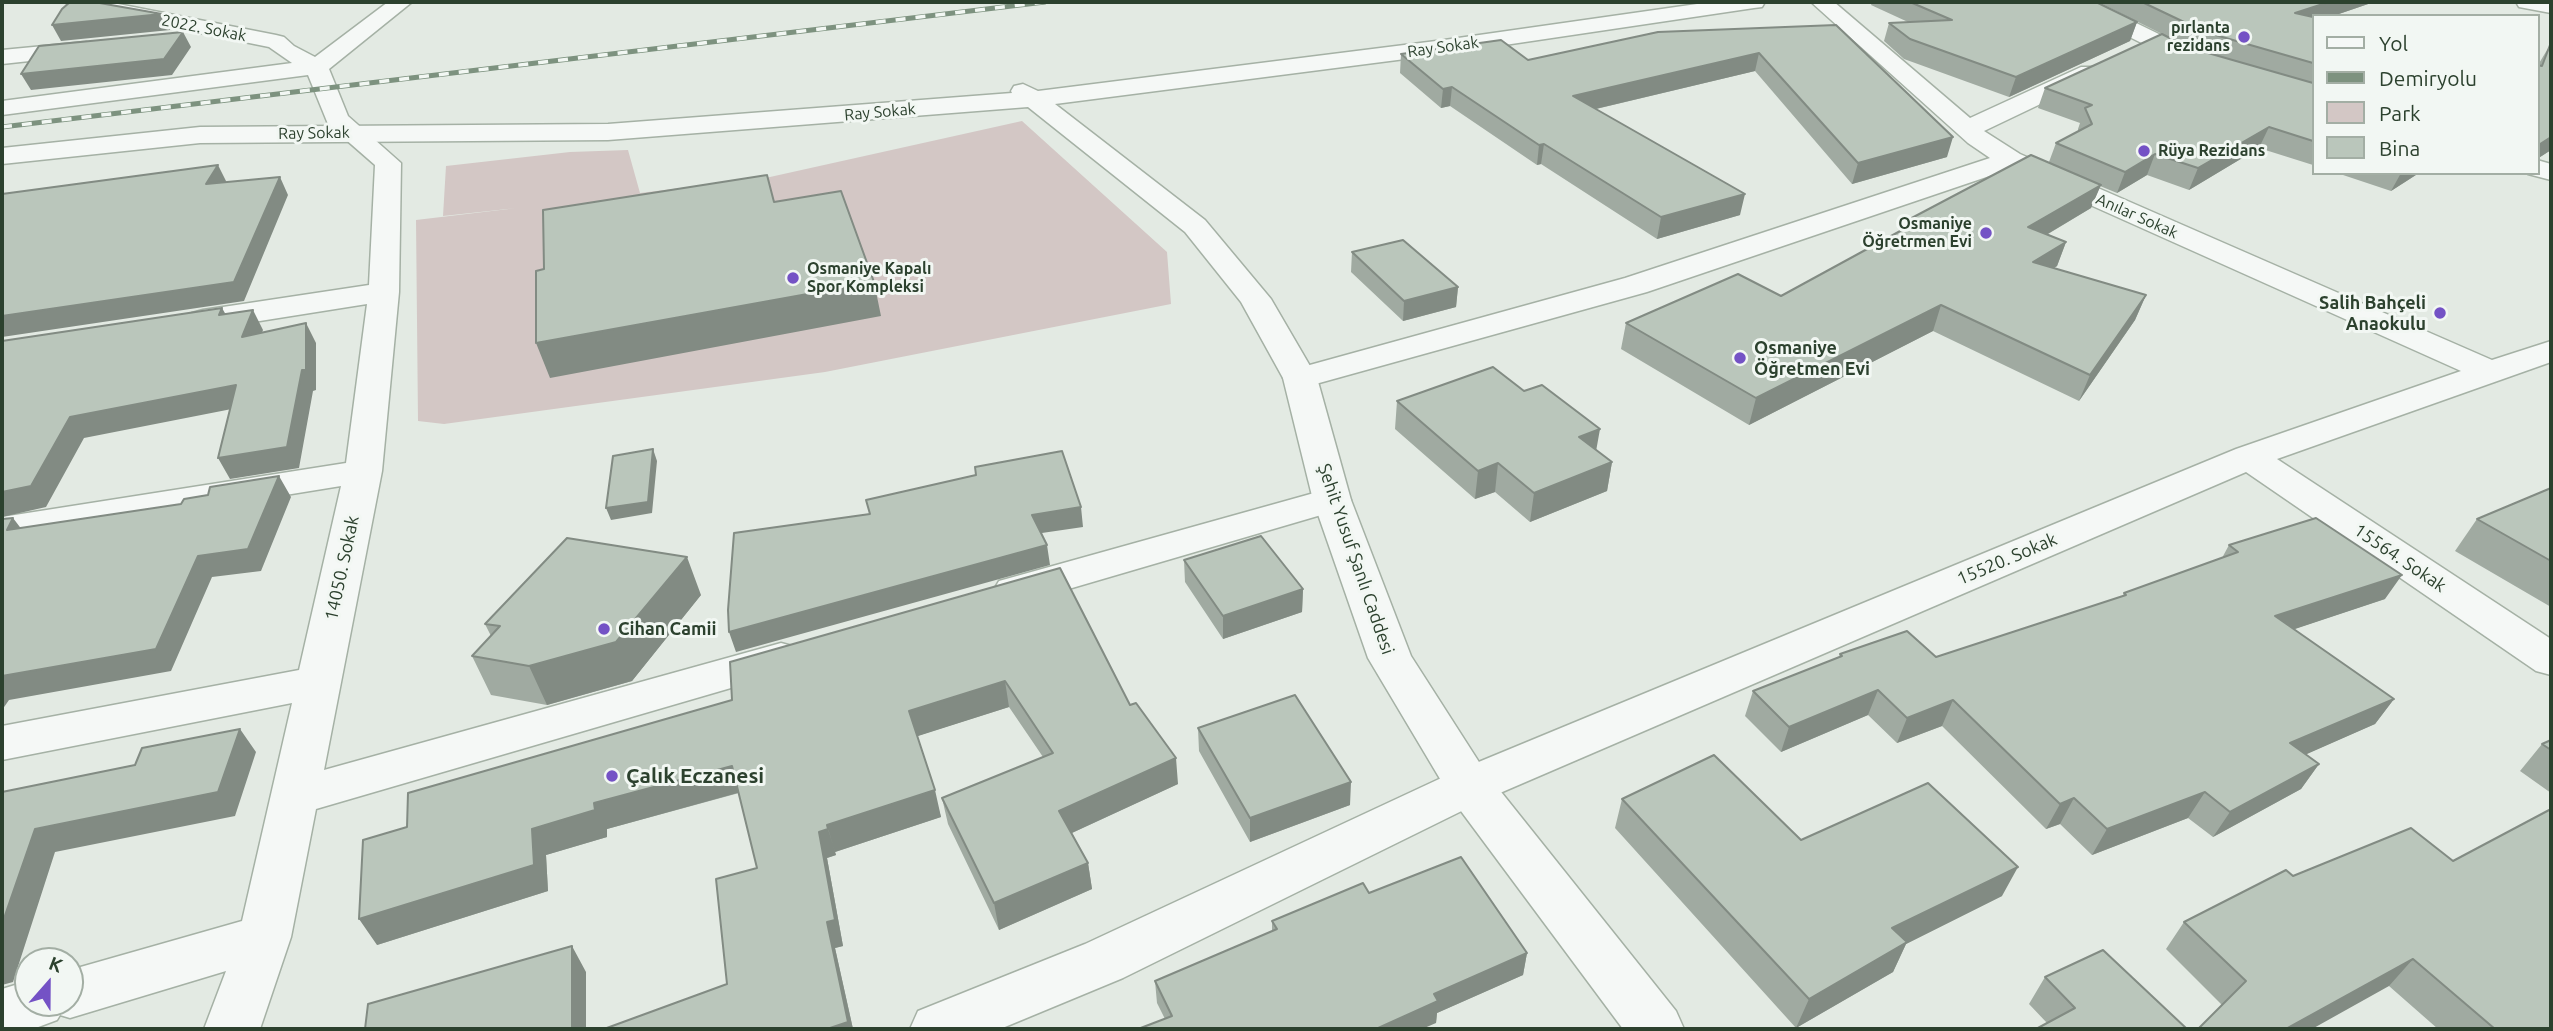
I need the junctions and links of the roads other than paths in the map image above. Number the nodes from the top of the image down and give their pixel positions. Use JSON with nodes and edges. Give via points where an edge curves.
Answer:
{"nodes":[{"id":1,"x":77,"y":2,"type":"edge"},
{"id":2,"x":401,"y":2,"type":"edge"},
{"id":3,"x":1645,"y":2,"type":"edge"},
{"id":4,"x":1754,"y":2,"type":"edge"},
{"id":5,"x":1822,"y":2,"type":"edge"},
{"id":6,"x":2077,"y":2,"type":"edge"},
{"id":7,"x":2527,"y":2,"type":"edge"},
{"id":8,"x":2551,"y":8,"type":"edge"},
{"id":9,"x":231,"y":33,"type":"junction"},
{"id":10,"x":163,"y":40,"type":"edge"},
{"id":11,"x":2155,"y":41,"type":"junction"},
{"id":12,"x":110,"y":46,"type":"edge"},
{"id":13,"x":2130,"y":53,"type":"edge"},
{"id":14,"x":2,"y":57,"type":"edge"},
{"id":15,"x":2105,"y":65,"type":"edge"},
{"id":16,"x":317,"y":67,"type":"junction"},
{"id":17,"x":2222,"y":69,"type":"edge"},
{"id":18,"x":1025,"y":92,"type":"junction"},
{"id":19,"x":2,"y":108,"type":"edge"},
{"id":20,"x":345,"y":126,"type":"junction"},
{"id":21,"x":1968,"y":129,"type":"junction"},
{"id":22,"x":2,"y":143,"type":"edge"},
{"id":23,"x":2,"y":156,"type":"edge"},
{"id":24,"x":2011,"y":160,"type":"junction"},
{"id":25,"x":384,"y":292,"type":"junction"},
{"id":26,"x":179,"y":323,"type":"edge"},
{"id":27,"x":2551,"y":351,"type":"edge"},
{"id":28,"x":2501,"y":367,"type":"junction"},
{"id":29,"x":1300,"y":378,"type":"junction"},
{"id":30,"x":2551,"y":382,"type":"edge"},
{"id":31,"x":2249,"y":457,"type":"junction"},
{"id":32,"x":363,"y":471,"type":"junction"},
{"id":33,"x":1332,"y":500,"type":"junction"},
{"id":34,"x":2,"y":529,"type":"edge"},
{"id":35,"x":972,"y":603,"type":"edge"},
{"id":36,"x":812,"y":649,"type":"edge"},
{"id":37,"x":2551,"y":660,"type":"edge"},
{"id":38,"x":319,"y":682,"type":"junction"},
{"id":39,"x":2,"y":743,"type":"edge"},
{"id":40,"x":1469,"y":786,"type":"junction"},
{"id":41,"x":293,"y":797,"type":"junction"},
{"id":42,"x":265,"y":937,"type":"junction"},
{"id":43,"x":84,"y":990,"type":"edge"},
{"id":44,"x":232,"y":1029,"type":"edge"},
{"id":45,"x":938,"y":1029,"type":"edge"},
{"id":46,"x":1656,"y":1029,"type":"edge"}],
"edges":[{"from":1,"to":9,"type":"street","name":"2022. Sokak"},
{"from":2,"to":16,"type":"street"},
{"from":3,"to":18,"type":"street"},
{"from":4,"to":18,"type":"street","name":"Ray Sokak","via":[[1444,47]]},
{"from":5,"to":21,"type":"street","name":"Anılar Sokak"},
{"from":6,"to":11,"type":"street"},
{"from":7,"to":8,"type":"street"},
{"from":9,"to":10,"type":"street"},
{"from":9,"to":16,"type":"street","name":"2022. Sokak","via":[[276,42]]},
{"from":11,"to":13,"type":"street"},
{"from":11,"to":17,"type":"street","via":[[2188,59]]},
{"from":12,"to":14,"type":"street"},
{"from":15,"to":21,"type":"street"},
{"from":16,"to":19,"type":"street"},
{"from":16,"to":20,"type":"street"},
{"from":18,"to":20,"type":"street","name":"Ray Sokak","via":[[630,131],[519,134]]},
{"from":18,"to":29,"type":"street","name":"Şehit Yusuf Şanlı Caddesi","via":[[1195,226],[1255,299]]},
{"from":20,"to":22,"type":"street","via":[[194,120]]},
{"from":20,"to":23,"type":"street","name":"Ray Sokak","via":[[200,135]]},
{"from":20,"to":25,"type":"street","name":"14050. Sokak","via":[[388,163]]},
{"from":21,"to":24,"type":"street","name":"Anılar Sokak"},
{"from":24,"to":28,"type":"street","name":"Anılar Sokak"},
{"from":24,"to":29,"type":"street","via":[[1636,285]]},
{"from":25,"to":26,"type":"street"},
{"from":25,"to":32,"type":"street","name":"14050. Sokak"},
{"from":27,"to":28,"type":"street","name":"15520. Sokak"},
{"from":28,"to":30,"type":"street","name":"Anılar Sokak"},
{"from":28,"to":31,"type":"street","name":"15520. Sokak"},
{"from":29,"to":33,"type":"street","name":"Şehit Yusuf Şanlı Caddesi"},
{"from":31,"to":37,"type":"street","name":"15564. Sokak"},
{"from":31,"to":40,"type":"street","name":"15520. Sokak"},
{"from":32,"to":34,"type":"street"},
{"from":32,"to":38,"type":"street","name":"14050. Sokak"},
{"from":33,"to":35,"type":"street"},
{"from":33,"to":40,"type":"street","name":"Şehit Yusuf Şanlı Caddesi","via":[[1390,658]]},
{"from":36,"to":41,"type":"street"},
{"from":38,"to":39,"type":"street"},
{"from":38,"to":41,"type":"street","name":"14050. Sokak"},
{"from":40,"to":45,"type":"street","name":"15520. Sokak","via":[[1104,961]]},
{"from":40,"to":46,"type":"street","name":"Şehit Yusuf Şanlı Caddesi"},
{"from":41,"to":42,"type":"street","name":"14050. Sokak"},
{"from":42,"to":43,"type":"street"},
{"from":42,"to":44,"type":"street","name":"14050. Sokak"}]}
